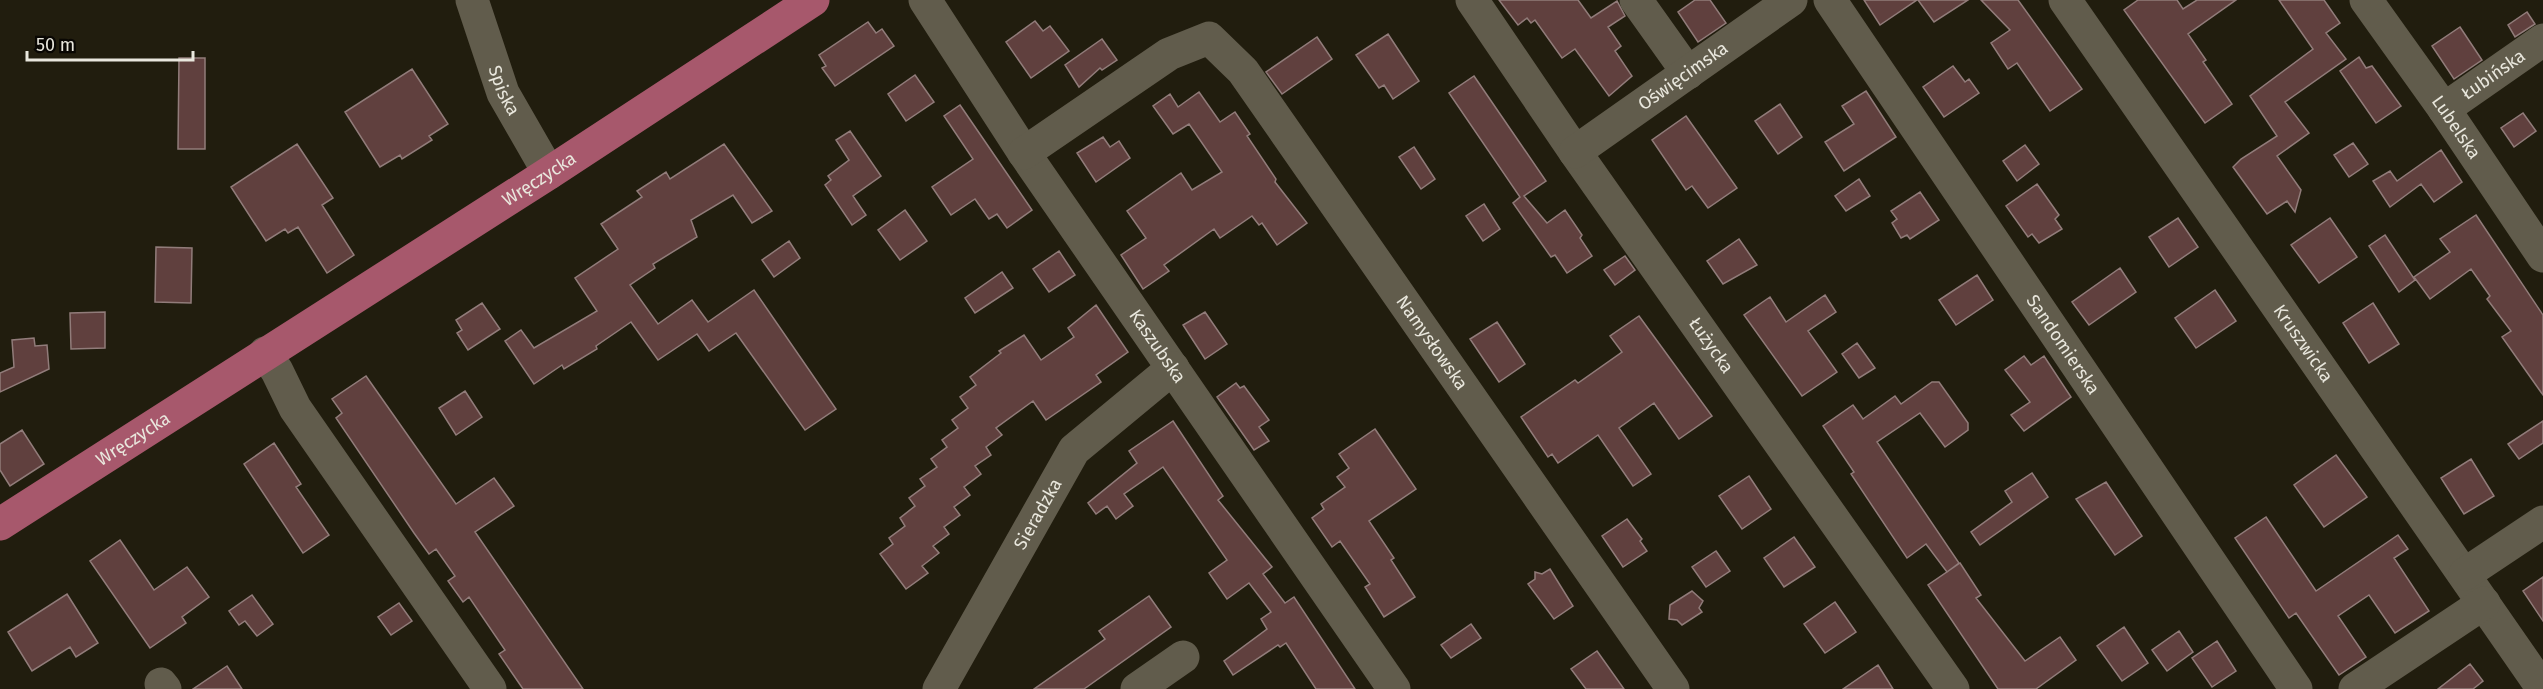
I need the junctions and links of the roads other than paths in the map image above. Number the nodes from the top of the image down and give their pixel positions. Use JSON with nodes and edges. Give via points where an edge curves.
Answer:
{"nodes":[{"id":1,"x":472,"y":0,"type":"edge"},
{"id":2,"x":813,"y":0,"type":"edge"},
{"id":3,"x":926,"y":0,"type":"edge"},
{"id":4,"x":1472,"y":0,"type":"edge"},
{"id":5,"x":1636,"y":0,"type":"edge"},
{"id":6,"x":1791,"y":0,"type":"edge"},
{"id":7,"x":1830,"y":0,"type":"edge"},
{"id":8,"x":2065,"y":0,"type":"edge"},
{"id":9,"x":2366,"y":0,"type":"edge"},
{"id":10,"x":2543,"y":40,"type":"edge"},
{"id":11,"x":1688,"y":73,"type":"junction"},
{"id":12,"x":2444,"y":109,"type":"junction"},
{"id":13,"x":1575,"y":152,"type":"junction"},
{"id":14,"x":1024,"y":153,"type":"junction"},
{"id":15,"x":549,"y":173,"type":"junction"},
{"id":16,"x":2543,"y":256,"type":"edge"},
{"id":17,"x":265,"y":353,"type":"junction"},
{"id":18,"x":1173,"y":368,"type":"junction"},
{"id":19,"x":2543,"y":522,"type":"edge"},
{"id":20,"x":0,"y":524,"type":"edge"},
{"id":21,"x":2465,"y":574,"type":"junction"},
{"id":22,"x":2484,"y":603,"type":"junction"},
{"id":23,"x":1183,"y":657,"type":"dead end"},
{"id":24,"x":490,"y":689,"type":"edge"},
{"id":25,"x":939,"y":689,"type":"edge"},
{"id":26,"x":1137,"y":689,"type":"edge"},
{"id":27,"x":1394,"y":689,"type":"edge"},
{"id":28,"x":1673,"y":689,"type":"edge"},
{"id":29,"x":1953,"y":689,"type":"edge"},
{"id":30,"x":2296,"y":689,"type":"edge"},
{"id":31,"x":2355,"y":689,"type":"edge"},
{"id":32,"x":2543,"y":689,"type":"edge"}],
"edges":[{"from":1,"to":15,"type":"street","name":"Spiska","via":[[503,93]]},
{"from":2,"to":15,"type":"main road","name":"Wręczycka"},
{"from":3,"to":14,"type":"street","name":"Kaszubska"},
{"from":4,"to":13,"type":"street","name":"Łużycka"},
{"from":5,"to":11,"type":"street"},
{"from":6,"to":11,"type":"street","name":"Oświęcimska"},
{"from":7,"to":30,"type":"street","name":"Sandomierska"},
{"from":8,"to":21,"type":"street","name":"Kruszwicka"},
{"from":9,"to":12,"type":"street","name":"Lubelska"},
{"from":10,"to":12,"type":"street","name":"Łubińska"},
{"from":11,"to":13,"type":"street","name":"Oświęcimska"},
{"from":12,"to":16,"type":"street","name":"Lubelska"},
{"from":13,"to":29,"type":"street","name":"Łużycka"},
{"from":14,"to":18,"type":"street","name":"Kaszubska"},
{"from":14,"to":28,"type":"street","name":"Namysłowska","via":[[1169,54],[1209,38],[1243,71]]},
{"from":15,"to":17,"type":"main road","name":"Wręczycka"},
{"from":17,"to":20,"type":"main road","name":"Wręczycka"},
{"from":17,"to":24,"type":"street","via":[[295,408]]},
{"from":18,"to":25,"type":"street","name":"Sieradzka","via":[[1074,450]]},
{"from":18,"to":27,"type":"street","name":"Kaszubska"},
{"from":19,"to":21,"type":"street"},
{"from":21,"to":22,"type":"street","name":"Kruszwicka"},
{"from":22,"to":31,"type":"street"},
{"from":22,"to":32,"type":"street","name":"Kruszwicka"},
{"from":23,"to":26,"type":"street"}]}
